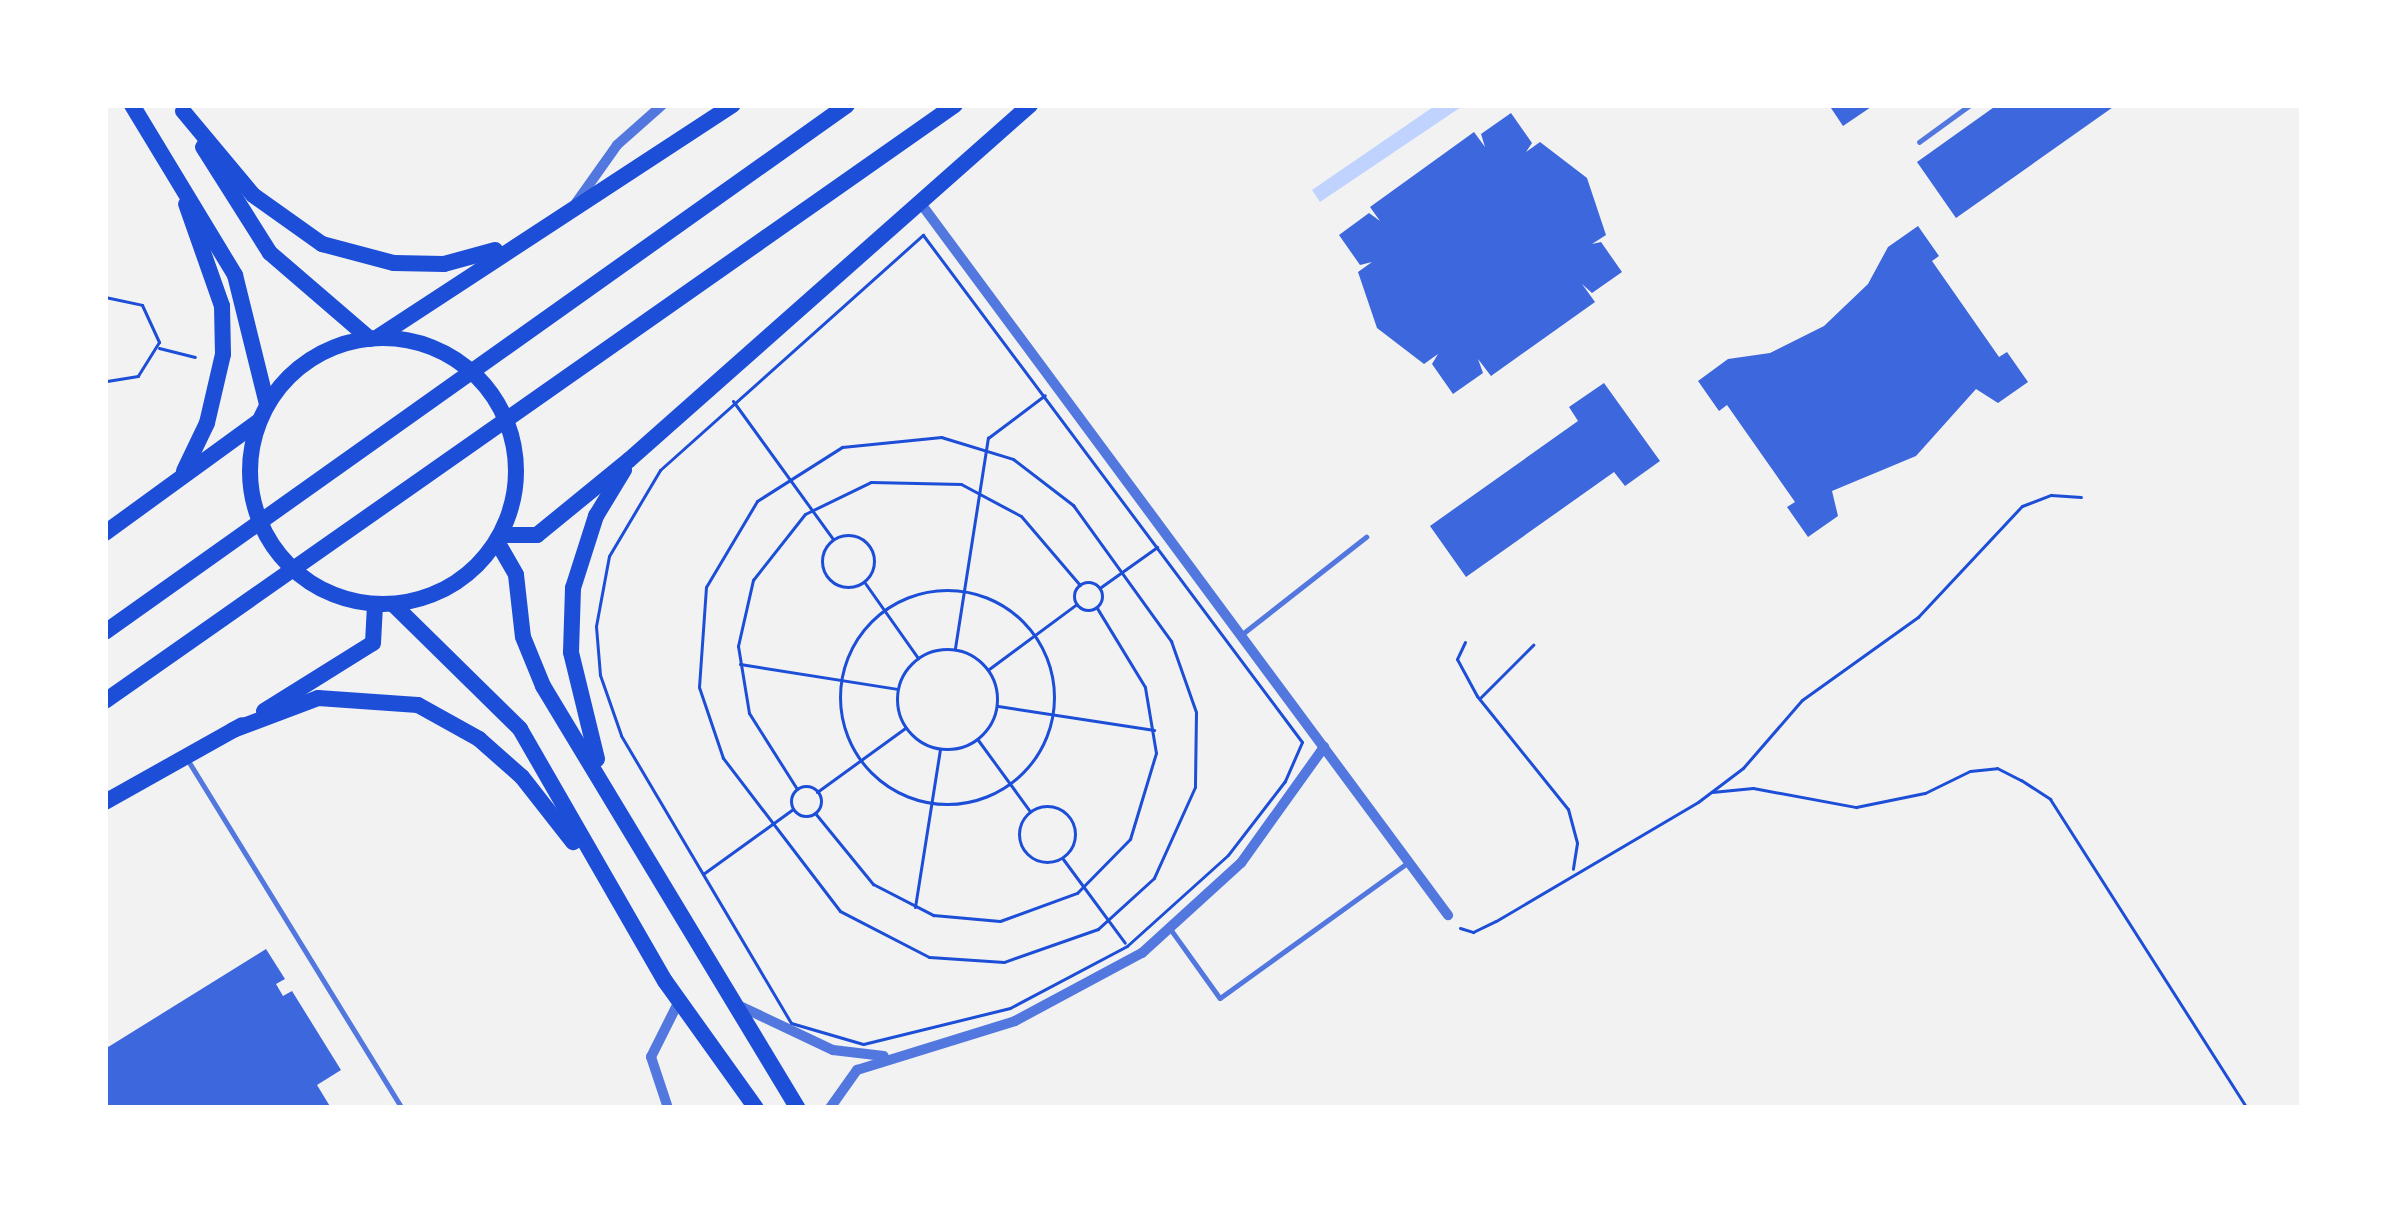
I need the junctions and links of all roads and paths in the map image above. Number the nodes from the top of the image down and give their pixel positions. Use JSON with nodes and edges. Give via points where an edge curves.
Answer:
{"nodes":[{"id":1,"x":131,"y":105,"type":"edge"},
{"id":2,"x":662,"y":105,"type":"edge"},
{"id":3,"x":734,"y":105,"type":"edge"},
{"id":4,"x":847,"y":105,"type":"edge"},
{"id":5,"x":955,"y":105,"type":"edge"},
{"id":6,"x":1030,"y":105,"type":"edge"},
{"id":7,"x":1970,"y":105,"type":"edge"},
{"id":8,"x":181,"y":108,"type":"edge"},
{"id":9,"x":1919,"y":142,"type":"dead end"},
{"id":10,"x":170,"y":164,"type":"junction"},
{"id":11,"x":917,"y":199,"type":"junction"},
{"id":12,"x":576,"y":202,"type":"junction"},
{"id":13,"x":508,"y":246,"type":"junction"},
{"id":14,"x":105,"y":297,"type":"edge"},
{"id":15,"x":373,"y":338,"type":"junction"},
{"id":16,"x":158,"y":348,"type":"junction"},
{"id":17,"x":194,"y":357,"type":"dead end"},
{"id":18,"x":105,"y":381,"type":"edge"},
{"id":19,"x":1047,"y":394,"type":"junction"},
{"id":20,"x":733,"y":401,"type":"junction"},
{"id":21,"x":263,"y":412,"type":"junction"},
{"id":22,"x":986,"y":448,"type":"junction"},
{"id":23,"x":629,"y":460,"type":"junction"},
{"id":24,"x":184,"y":471,"type":"junction"},
{"id":25,"x":787,"y":476,"type":"junction"},
{"id":26,"x":980,"y":491,"type":"junction"},
{"id":27,"x":2081,"y":497,"type":"dead end"},
{"id":28,"x":812,"y":510,"type":"junction"},
{"id":29,"x":105,"y":533,"type":"edge"},
{"id":30,"x":1366,"y":537,"type":"dead end"},
{"id":31,"x":833,"y":539,"type":"junction"},
{"id":32,"x":501,"y":540,"type":"junction"},
{"id":33,"x":1159,"y":545,"type":"junction"},
{"id":34,"x":1123,"y":572,"type":"junction"},
{"id":35,"x":864,"y":582,"type":"junction"},
{"id":36,"x":1080,"y":585,"type":"junction"},
{"id":37,"x":1100,"y":588,"type":"junction"},
{"id":38,"x":964,"y":591,"type":"junction"},
{"id":39,"x":384,"y":604,"type":"junction"},
{"id":40,"x":1077,"y":604,"type":"junction"},
{"id":41,"x":1096,"y":608,"type":"junction"},
{"id":42,"x":884,"y":610,"type":"junction"},
{"id":43,"x":105,"y":632,"type":"edge"},
{"id":44,"x":1035,"y":635,"type":"junction"},
{"id":45,"x":1241,"y":635,"type":"junction"},
{"id":46,"x":1465,"y":642,"type":"dead end"},
{"id":47,"x":1533,"y":645,"type":"dead end"},
{"id":48,"x":955,"y":650,"type":"junction"},
{"id":49,"x":918,"y":658,"type":"junction"},
{"id":50,"x":739,"y":663,"type":"junction"},
{"id":51,"x":987,"y":670,"type":"junction"},
{"id":52,"x":842,"y":680,"type":"junction"},
{"id":53,"x":898,"y":690,"type":"junction"},
{"id":54,"x":1479,"y":699,"type":"junction"},
{"id":55,"x":105,"y":701,"type":"edge"},
{"id":56,"x":996,"y":706,"type":"junction"},
{"id":57,"x":1052,"y":714,"type":"junction"},
{"id":58,"x":906,"y":727,"type":"junction"},
{"id":59,"x":233,"y":730,"type":"junction"},
{"id":60,"x":1155,"y":730,"type":"junction"},
{"id":61,"x":977,"y":739,"type":"junction"},
{"id":62,"x":940,"y":748,"type":"junction"},
{"id":63,"x":1324,"y":748,"type":"junction"},
{"id":64,"x":185,"y":754,"type":"junction"},
{"id":65,"x":861,"y":760,"type":"junction"},
{"id":66,"x":600,"y":772,"type":"junction"},
{"id":67,"x":1010,"y":783,"type":"junction"},
{"id":68,"x":797,"y":789,"type":"junction"},
{"id":69,"x":817,"y":791,"type":"junction"},
{"id":70,"x":1710,"y":793,"type":"junction"},
{"id":71,"x":105,"y":802,"type":"edge"},
{"id":72,"x":932,"y":802,"type":"junction"},
{"id":73,"x":793,"y":809,"type":"junction"},
{"id":74,"x":1030,"y":811,"type":"junction"},
{"id":75,"x":815,"y":813,"type":"junction"},
{"id":76,"x":771,"y":825,"type":"junction"},
{"id":77,"x":1062,"y":857,"type":"junction"},
{"id":78,"x":1409,"y":862,"type":"junction"},
{"id":79,"x":1573,"y":871,"type":"junction"},
{"id":80,"x":703,"y":874,"type":"junction"},
{"id":81,"x":606,"y":885,"type":"junction"},
{"id":82,"x":1085,"y":888,"type":"junction"},
{"id":83,"x":915,"y":908,"type":"junction"},
{"id":84,"x":1448,"y":915,"type":"joint"},
{"id":85,"x":1109,"y":921,"type":"junction"},
{"id":86,"x":1172,"y":931,"type":"junction"},
{"id":87,"x":1127,"y":946,"type":"junction"},
{"id":88,"x":679,"y":1001,"type":"junction"},
{"id":89,"x":742,"y":1006,"type":"junction"},
{"id":90,"x":893,"y":1056,"type":"junction"},
{"id":91,"x":402,"y":1108,"type":"edge"},
{"id":92,"x":668,"y":1108,"type":"edge"},
{"id":93,"x":756,"y":1108,"type":"edge"},
{"id":94,"x":798,"y":1108,"type":"edge"},
{"id":95,"x":830,"y":1108,"type":"edge"},
{"id":96,"x":2246,"y":1108,"type":"edge"}],
"edges":[{"from":1,"to":10,"type":"main road"},
{"from":2,"to":12,"type":"street","via":[[617,145]]},
{"from":3,"to":12,"type":"main road"},
{"from":4,"to":43,"type":"main road"},
{"from":5,"to":55,"type":"main road"},
{"from":6,"to":11,"type":"main road"},
{"from":7,"to":9,"type":"lane"},
{"from":8,"to":13,"type":"main road","via":[[253,194],[322,244],[381,261],[445,264]]},
{"from":8,"to":15,"type":"main road","via":[[270,253]]},
{"from":10,"to":21,"type":"main road","via":[[235,274]]},
{"from":10,"to":24,"type":"main road","via":[[222,306],[220,382]]},
{"from":11,"to":23,"type":"main road"},
{"from":11,"to":45,"type":"street"},
{"from":12,"to":13,"type":"main road"},
{"from":13,"to":15,"type":"main road"},
{"from":14,"to":16,"type":"path","via":[[142,305],[155,321]]},
{"from":15,"to":21,"type":"main road","via":[[322,352]]},
{"from":15,"to":32,"type":"main road","via":[[441,351],[491,393],[515,454]]},
{"from":16,"to":17,"type":"path"},
{"from":16,"to":18,"type":"path","via":[[138,376]]},
{"from":19,"to":20,"type":"path","via":[[923,235]]},
{"from":19,"to":22,"type":"path","via":[[988,438]]},
{"from":19,"to":33,"type":"path"},
{"from":20,"to":25,"type":"path"},
{"from":20,"to":80,"type":"path","via":[[660,470],[630,512],[605,568],[596,626],[612,716]]},
{"from":21,"to":24,"type":"main road"},
{"from":21,"to":39,"type":"main road","via":[[250,483],[270,542],[315,586]]},
{"from":22,"to":25,"type":"path","via":[[891,436],[842,447]]},
{"from":22,"to":26,"type":"path"},
{"from":22,"to":34,"type":"path","via":[[1054,487]]},
{"from":23,"to":32,"type":"main road","via":[[537,535]]},
{"from":23,"to":66,"type":"main road","via":[[596,516],[573,588],[573,666]]},
{"from":24,"to":29,"type":"main road"},
{"from":25,"to":28,"type":"path"},
{"from":25,"to":76,"type":"path","via":[[727,542],[697,637],[712,735]]},
{"from":26,"to":28,"type":"path","via":[[894,478],[850,488]]},
{"from":26,"to":36,"type":"path","via":[[1038,531]]},
{"from":26,"to":38,"type":"path"},
{"from":27,"to":70,"type":"path","via":[[2051,495],[2022,506],[1951,587],[1802,700]]},
{"from":28,"to":31,"type":"path"},
{"from":28,"to":50,"type":"path","via":[[777,541],[753,580]]},
{"from":30,"to":45,"type":"lane"},
{"from":31,"to":35,"type":"path","via":[[857,536],[870,545],[875,561]]},
{"from":31,"to":35,"type":"path","via":[[822,560],[827,576],[848,587]]},
{"from":32,"to":39,"type":"main road","via":[[453,584]]},
{"from":32,"to":66,"type":"main road","via":[[542,686]]},
{"from":33,"to":34,"type":"path"},
{"from":33,"to":87,"type":"path","via":[[1302,742],[1286,781],[1228,855]]},
{"from":34,"to":37,"type":"path"},
{"from":34,"to":85,"type":"path","via":[[1182,664],[1198,762],[1168,857]]},
{"from":35,"to":42,"type":"path"},
{"from":36,"to":37,"type":"path"},
{"from":36,"to":40,"type":"path"},
{"from":37,"to":41,"type":"path"},
{"from":38,"to":42,"type":"path","via":[[934,590]]},
{"from":38,"to":44,"type":"path","via":[[1002,604]]},
{"from":38,"to":48,"type":"path"},
{"from":39,"to":59,"type":"main road","via":[[373,643]]},
{"from":39,"to":81,"type":"main road","via":[[520,729]]},
{"from":40,"to":41,"type":"path"},
{"from":40,"to":44,"type":"path"},
{"from":41,"to":60,"type":"path","via":[[1136,666]]},
{"from":42,"to":49,"type":"path"},
{"from":42,"to":52,"type":"path","via":[[860,635]]},
{"from":44,"to":51,"type":"path"},
{"from":44,"to":57,"type":"path","via":[[1052,674]]},
{"from":45,"to":63,"type":"street"},
{"from":46,"to":54,"type":"path","via":[[1457,659]]},
{"from":47,"to":54,"type":"path"},
{"from":48,"to":49,"type":"path"},
{"from":48,"to":51,"type":"path"},
{"from":49,"to":53,"type":"path"},
{"from":50,"to":52,"type":"path"},
{"from":50,"to":68,"type":"path","via":[[758,733]]},
{"from":51,"to":56,"type":"path"},
{"from":52,"to":53,"type":"path"},
{"from":52,"to":65,"type":"path","via":[[842,719]]},
{"from":53,"to":58,"type":"path"},
{"from":54,"to":79,"type":"path","via":[[1568,809],[1577,843]]},
{"from":56,"to":57,"type":"path"},
{"from":56,"to":61,"type":"path"},
{"from":57,"to":60,"type":"path"},
{"from":57,"to":67,"type":"path","via":[[1034,758]]},
{"from":58,"to":62,"type":"path"},
{"from":58,"to":65,"type":"path"},
{"from":59,"to":64,"type":"main road"},
{"from":59,"to":81,"type":"main road","via":[[318,698],[418,705],[479,739],[522,777]]},
{"from":60,"to":82,"type":"path","via":[[1154,776],[1141,819],[1118,858]]},
{"from":61,"to":62,"type":"path"},
{"from":61,"to":67,"type":"path"},
{"from":62,"to":72,"type":"path"},
{"from":63,"to":78,"type":"street"},
{"from":63,"to":86,"type":"street","via":[[1241,863]]},
{"from":64,"to":71,"type":"main road"},
{"from":64,"to":91,"type":"lane"},
{"from":65,"to":69,"type":"path"},
{"from":65,"to":72,"type":"path","via":[[892,789]]},
{"from":66,"to":89,"type":"main road"},
{"from":67,"to":72,"type":"path","via":[[978,799]]},
{"from":67,"to":74,"type":"path"},
{"from":68,"to":69,"type":"path"},
{"from":68,"to":73,"type":"path"},
{"from":69,"to":75,"type":"path"},
{"from":70,"to":79,"type":"path"},
{"from":70,"to":96,"type":"path","via":[[1754,788],[1856,807],[1925,794],[1970,771],[1996,769],[2021,780],[2050,799]]},
{"from":72,"to":83,"type":"path"},
{"from":73,"to":75,"type":"path"},
{"from":73,"to":76,"type":"path"},
{"from":74,"to":77,"type":"path","via":[[1018,833],[1024,850],[1037,860]]},
{"from":74,"to":77,"type":"path","via":[[1056,807],[1070,817],[1073,842]]},
{"from":75,"to":83,"type":"path","via":[[856,868]]},
{"from":76,"to":80,"type":"path"},
{"from":76,"to":85,"type":"path","via":[[840,911],[929,957],[1029,958]]},
{"from":77,"to":82,"type":"path"},
{"from":78,"to":84,"type":"street"},
{"from":78,"to":86,"type":"lane","via":[[1220,998]]},
{"from":79,"to":84,"type":"path","via":[[1473,932]]},
{"from":80,"to":87,"type":"path","via":[[791,1022],[828,1040],[891,1041],[950,1028],[1010,1008]]},
{"from":81,"to":88,"type":"main road"},
{"from":82,"to":83,"type":"path","via":[[1000,921]]},
{"from":82,"to":85,"type":"path"},
{"from":85,"to":87,"type":"path"},
{"from":86,"to":90,"type":"street","via":[[1063,1000]]},
{"from":88,"to":92,"type":"street","via":[[651,1057]]},
{"from":88,"to":93,"type":"main road"},
{"from":89,"to":90,"type":"street","via":[[833,1050]]},
{"from":89,"to":94,"type":"main road"},
{"from":90,"to":95,"type":"street","via":[[844,1081]]}]}
